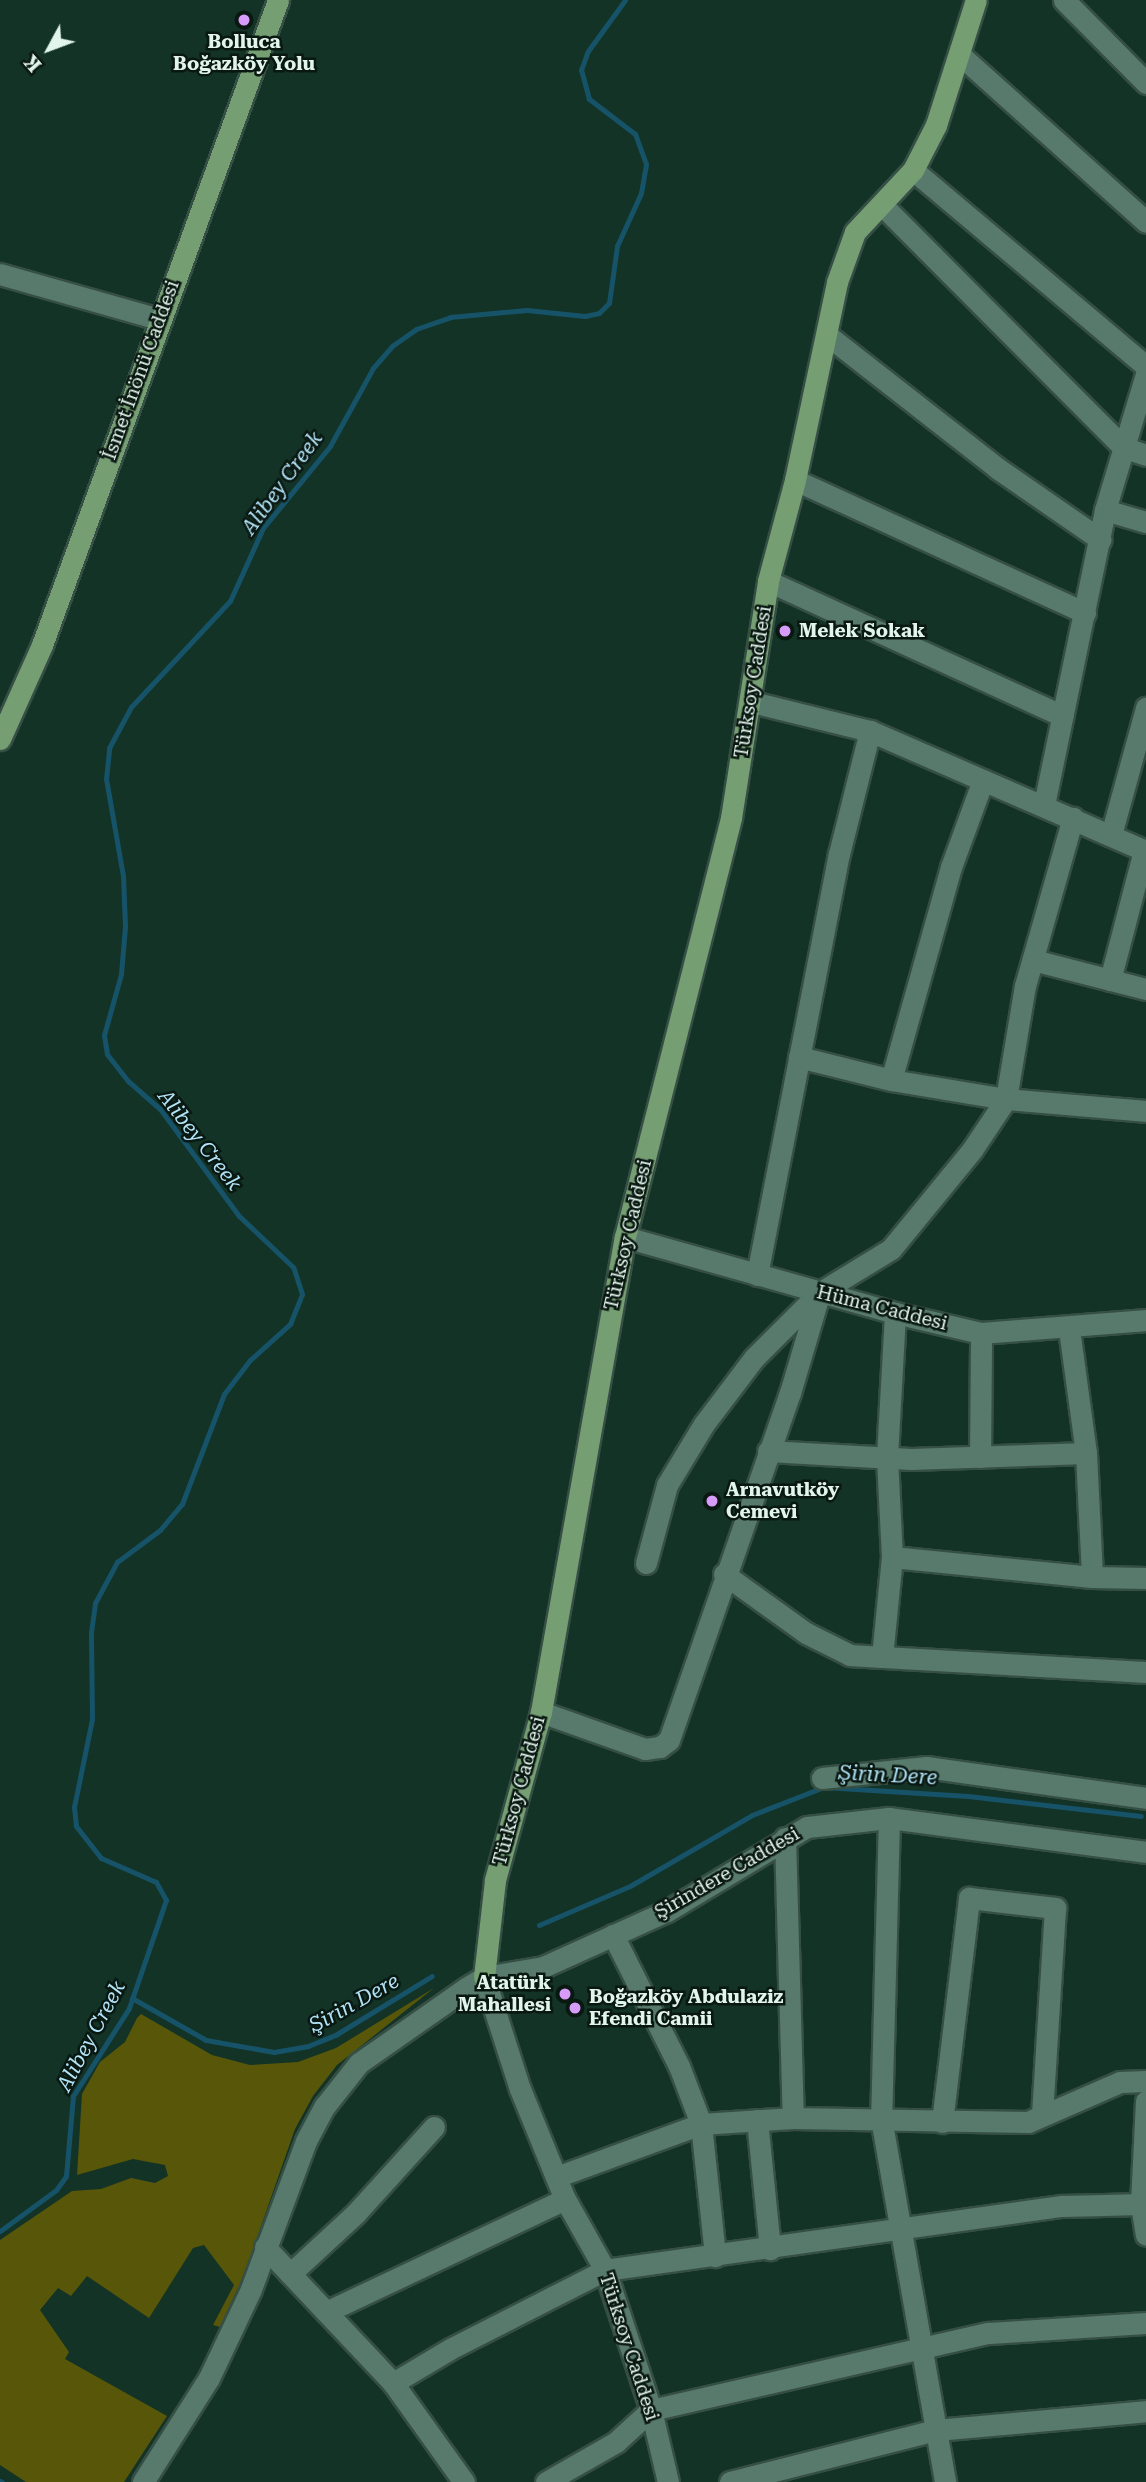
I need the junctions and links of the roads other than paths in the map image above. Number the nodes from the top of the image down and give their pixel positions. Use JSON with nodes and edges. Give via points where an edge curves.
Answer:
{"nodes":[{"id":1,"x":278,"y":0,"type":"edge"},
{"id":2,"x":976,"y":0,"type":"edge"},
{"id":3,"x":1064,"y":0,"type":"edge"},
{"id":4,"x":960,"y":54,"type":"junction"},
{"id":5,"x":1146,"y":83,"type":"edge"},
{"id":6,"x":913,"y":170,"type":"junction"},
{"id":7,"x":882,"y":205,"type":"junction"},
{"id":8,"x":1146,"y":222,"type":"edge"},
{"id":9,"x":0,"y":274,"type":"edge"},
{"id":10,"x":159,"y":319,"type":"junction"},
{"id":11,"x":827,"y":335,"type":"junction"},
{"id":12,"x":1146,"y":366,"type":"edge"},
{"id":13,"x":1146,"y":374,"type":"edge"},
{"id":14,"x":1123,"y":447,"type":"junction"},
{"id":15,"x":1146,"y":455,"type":"edge"},
{"id":16,"x":795,"y":480,"type":"junction"},
{"id":17,"x":1105,"y":510,"type":"junction"},
{"id":18,"x":1146,"y":523,"type":"edge"},
{"id":19,"x":1101,"y":540,"type":"junction"},
{"id":20,"x":768,"y":581,"type":"junction"},
{"id":21,"x":1085,"y":613,"type":"junction"},
{"id":22,"x":752,"y":702,"type":"junction"},
{"id":23,"x":1146,"y":708,"type":"edge"},
{"id":24,"x":1063,"y":716,"type":"junction"},
{"id":25,"x":870,"y":731,"type":"junction"},
{"id":26,"x":0,"y":739,"type":"edge"},
{"id":27,"x":983,"y":779,"type":"junction"},
{"id":28,"x":1044,"y":806,"type":"junction"},
{"id":29,"x":1073,"y":818,"type":"junction"},
{"id":30,"x":1111,"y":835,"type":"junction"},
{"id":31,"x":1145,"y":850,"type":"edge"},
{"id":32,"x":1033,"y":960,"type":"junction"},
{"id":33,"x":1110,"y":980,"type":"junction"},
{"id":34,"x":1146,"y":989,"type":"edge"},
{"id":35,"x":799,"y":1057,"type":"junction"},
{"id":36,"x":891,"y":1080,"type":"junction"},
{"id":37,"x":1006,"y":1099,"type":"junction"},
{"id":38,"x":1146,"y":1111,"type":"edge"},
{"id":39,"x":625,"y":1237,"type":"junction"},
{"id":40,"x":757,"y":1275,"type":"junction"},
{"id":41,"x":820,"y":1293,"type":"junction"},
{"id":42,"x":895,"y":1314,"type":"junction"},
{"id":43,"x":1146,"y":1320,"type":"edge"},
{"id":44,"x":1069,"y":1329,"type":"junction"},
{"id":45,"x":981,"y":1332,"type":"junction"},
{"id":46,"x":768,"y":1451,"type":"junction"},
{"id":47,"x":1086,"y":1453,"type":"junction"},
{"id":48,"x":887,"y":1457,"type":"junction"},
{"id":49,"x":980,"y":1457,"type":"junction"},
{"id":50,"x":892,"y":1557,"type":"junction"},
{"id":51,"x":646,"y":1563,"type":"dead end"},
{"id":52,"x":724,"y":1574,"type":"junction"},
{"id":53,"x":1092,"y":1577,"type":"junction"},
{"id":54,"x":1146,"y":1578,"type":"edge"},
{"id":55,"x":882,"y":1657,"type":"junction"},
{"id":56,"x":1146,"y":1672,"type":"edge"},
{"id":57,"x":541,"y":1712,"type":"junction"},
{"id":58,"x":822,"y":1778,"type":"dead end"},
{"id":59,"x":1146,"y":1798,"type":"edge"},
{"id":60,"x":889,"y":1818,"type":"junction"},
{"id":61,"x":785,"y":1838,"type":"junction"},
{"id":62,"x":1146,"y":1852,"type":"edge"},
{"id":63,"x":613,"y":1934,"type":"junction"},
{"id":64,"x":484,"y":1977,"type":"junction"},
{"id":65,"x":1146,"y":2081,"type":"edge"},
{"id":66,"x":1146,"y":2101,"type":"edge"},
{"id":67,"x":1042,"y":2114,"type":"junction"},
{"id":68,"x":793,"y":2118,"type":"junction"},
{"id":69,"x":881,"y":2118,"type":"junction"},
{"id":70,"x":757,"y":2120,"type":"junction"},
{"id":71,"x":942,"y":2122,"type":"junction"},
{"id":72,"x":701,"y":2124,"type":"junction"},
{"id":73,"x":434,"y":2127,"type":"dead end"},
{"id":74,"x":556,"y":2177,"type":"junction"},
{"id":75,"x":565,"y":2199,"type":"junction"},
{"id":76,"x":1140,"y":2204,"type":"junction"},
{"id":77,"x":900,"y":2232,"type":"junction"},
{"id":78,"x":1146,"y":2235,"type":"edge"},
{"id":79,"x":265,"y":2247,"type":"junction"},
{"id":80,"x":770,"y":2249,"type":"junction"},
{"id":81,"x":715,"y":2256,"type":"junction"},
{"id":82,"x":605,"y":2270,"type":"junction"},
{"id":83,"x":290,"y":2274,"type":"junction"},
{"id":84,"x":326,"y":2312,"type":"junction"},
{"id":85,"x":1146,"y":2323,"type":"edge"},
{"id":86,"x":919,"y":2348,"type":"junction"},
{"id":87,"x":393,"y":2384,"type":"junction"},
{"id":88,"x":651,"y":2410,"type":"junction"},
{"id":89,"x":1146,"y":2411,"type":"edge"},
{"id":90,"x":935,"y":2430,"type":"junction"},
{"id":91,"x":572,"y":2475,"type":"edge"},
{"id":92,"x":143,"y":2482,"type":"edge"},
{"id":93,"x":464,"y":2482,"type":"edge"},
{"id":94,"x":547,"y":2482,"type":"edge"},
{"id":95,"x":668,"y":2482,"type":"edge"},
{"id":96,"x":730,"y":2482,"type":"edge"},
{"id":97,"x":945,"y":2482,"type":"edge"}],
"edges":[{"from":1,"to":10,"type":"main road","name":"İsmet İnönü Caddesi"},
{"from":2,"to":4,"type":"main road","name":"Türksoy Caddesi"},
{"from":3,"to":5,"type":"street"},
{"from":4,"to":6,"type":"main road","name":"Türksoy Caddesi","via":[[936,125]]},
{"from":4,"to":8,"type":"street"},
{"from":6,"to":7,"type":"main road","name":"Türksoy Caddesi"},
{"from":6,"to":12,"type":"street"},
{"from":7,"to":11,"type":"main road","name":"Türksoy Caddesi","via":[[855,232]]},
{"from":7,"to":14,"type":"street"},
{"from":9,"to":10,"type":"street"},
{"from":10,"to":26,"type":"main road","name":"İsmet İnönü Caddesi","via":[[42,645]]},
{"from":11,"to":16,"type":"main road","name":"Türksoy Caddesi"},
{"from":11,"to":19,"type":"street","via":[[997,468]]},
{"from":13,"to":14,"type":"street"},
{"from":14,"to":15,"type":"street"},
{"from":14,"to":17,"type":"street"},
{"from":16,"to":20,"type":"main road","name":"Türksoy Caddesi"},
{"from":16,"to":21,"type":"street"},
{"from":17,"to":18,"type":"street"},
{"from":17,"to":19,"type":"street"},
{"from":19,"to":21,"type":"street"},
{"from":20,"to":22,"type":"main road","name":"Türksoy Caddesi"},
{"from":20,"to":24,"type":"street"},
{"from":21,"to":24,"type":"street"},
{"from":22,"to":25,"type":"street"},
{"from":22,"to":39,"type":"main road","name":"Türksoy Caddesi","via":[[705,931]]},
{"from":23,"to":30,"type":"street"},
{"from":24,"to":28,"type":"street"},
{"from":25,"to":27,"type":"street"},
{"from":25,"to":35,"type":"street","via":[[839,854]]},
{"from":27,"to":28,"type":"street"},
{"from":27,"to":36,"type":"street","via":[[951,867]]},
{"from":28,"to":29,"type":"street"},
{"from":29,"to":30,"type":"street"},
{"from":29,"to":32,"type":"street"},
{"from":30,"to":31,"type":"street"},
{"from":31,"to":33,"type":"street"},
{"from":32,"to":33,"type":"street"},
{"from":32,"to":37,"type":"street"},
{"from":33,"to":34,"type":"street"},
{"from":35,"to":36,"type":"street"},
{"from":35,"to":40,"type":"street"},
{"from":36,"to":37,"type":"street"},
{"from":37,"to":38,"type":"street"},
{"from":37,"to":41,"type":"street","via":[[972,1150],[891,1248]]},
{"from":39,"to":40,"type":"street","name":"Hüma Caddesi"},
{"from":39,"to":57,"type":"main road","name":"Türksoy Caddesi"},
{"from":40,"to":41,"type":"street","name":"Hüma Caddesi"},
{"from":41,"to":42,"type":"street","name":"Hüma Caddesi"},
{"from":41,"to":46,"type":"street"},
{"from":41,"to":51,"type":"street","via":[[754,1359],[704,1424],[667,1485]]},
{"from":42,"to":45,"type":"street","name":"Hüma Caddesi"},
{"from":42,"to":48,"type":"street"},
{"from":43,"to":44,"type":"street","name":"Hüma Caddesi"},
{"from":44,"to":45,"type":"street","name":"Hüma Caddesi"},
{"from":44,"to":47,"type":"street"},
{"from":45,"to":49,"type":"street"},
{"from":46,"to":48,"type":"street"},
{"from":46,"to":52,"type":"street"},
{"from":47,"to":49,"type":"street"},
{"from":47,"to":53,"type":"street"},
{"from":48,"to":49,"type":"street"},
{"from":48,"to":50,"type":"street"},
{"from":50,"to":53,"type":"street"},
{"from":50,"to":55,"type":"street"},
{"from":52,"to":55,"type":"street","via":[[806,1633],[850,1655]]},
{"from":52,"to":57,"type":"street","via":[[665,1744],[645,1749]]},
{"from":53,"to":54,"type":"street"},
{"from":55,"to":56,"type":"street"},
{"from":57,"to":64,"type":"main road","name":"Türksoy Caddesi","via":[[495,1880]]},
{"from":58,"to":59,"type":"street","via":[[926,1767]]},
{"from":60,"to":61,"type":"street","name":"Şirindere Caddesi","via":[[807,1827]]},
{"from":60,"to":62,"type":"street","name":"Şirindere Caddesi"},
{"from":60,"to":69,"type":"street"},
{"from":61,"to":63,"type":"street","name":"Şirindere Caddesi","via":[[667,1911]]},
{"from":61,"to":68,"type":"street"},
{"from":63,"to":64,"type":"street","name":"Şirindere Caddesi","via":[[544,1967]]},
{"from":63,"to":72,"type":"street","via":[[679,2066]]},
{"from":64,"to":74,"type":"street","name":"Türksoy Caddesi","via":[[520,2089]]},
{"from":64,"to":79,"type":"street","via":[[359,2063],[340,2084],[306,2141]]},
{"from":65,"to":67,"type":"street","via":[[1120,2082]]},
{"from":66,"to":76,"type":"street"},
{"from":67,"to":71,"type":"street","via":[[1028,2122]]},
{"from":67,"to":71,"type":"street","via":[[1055,1908],[969,1898]]},
{"from":68,"to":69,"type":"street"},
{"from":68,"to":70,"type":"street"},
{"from":69,"to":71,"type":"street"},
{"from":69,"to":77,"type":"street"},
{"from":70,"to":72,"type":"street"},
{"from":70,"to":80,"type":"street"},
{"from":72,"to":74,"type":"street"},
{"from":72,"to":81,"type":"street"},
{"from":73,"to":83,"type":"street","via":[[356,2213]]},
{"from":74,"to":75,"type":"street","name":"Türksoy Caddesi"},
{"from":75,"to":82,"type":"street","name":"Türksoy Caddesi"},
{"from":75,"to":84,"type":"street"},
{"from":76,"to":77,"type":"street","via":[[1062,2206]]},
{"from":76,"to":78,"type":"street"},
{"from":77,"to":80,"type":"street"},
{"from":77,"to":86,"type":"street"},
{"from":79,"to":83,"type":"street"},
{"from":79,"to":92,"type":"street","via":[[251,2289],[209,2378]]},
{"from":80,"to":81,"type":"street"},
{"from":81,"to":82,"type":"street"},
{"from":82,"to":87,"type":"street","via":[[450,2348]]},
{"from":82,"to":88,"type":"street","name":"Türksoy Caddesi"},
{"from":83,"to":84,"type":"street"},
{"from":84,"to":87,"type":"street"},
{"from":85,"to":86,"type":"street","via":[[988,2333]]},
{"from":86,"to":88,"type":"street"},
{"from":86,"to":90,"type":"street"},
{"from":87,"to":93,"type":"street"},
{"from":88,"to":91,"type":"street"},
{"from":88,"to":95,"type":"street","name":"Türksoy Caddesi"},
{"from":89,"to":90,"type":"street"},
{"from":90,"to":96,"type":"street"},
{"from":90,"to":97,"type":"street"},
{"from":91,"to":94,"type":"street"}]}
